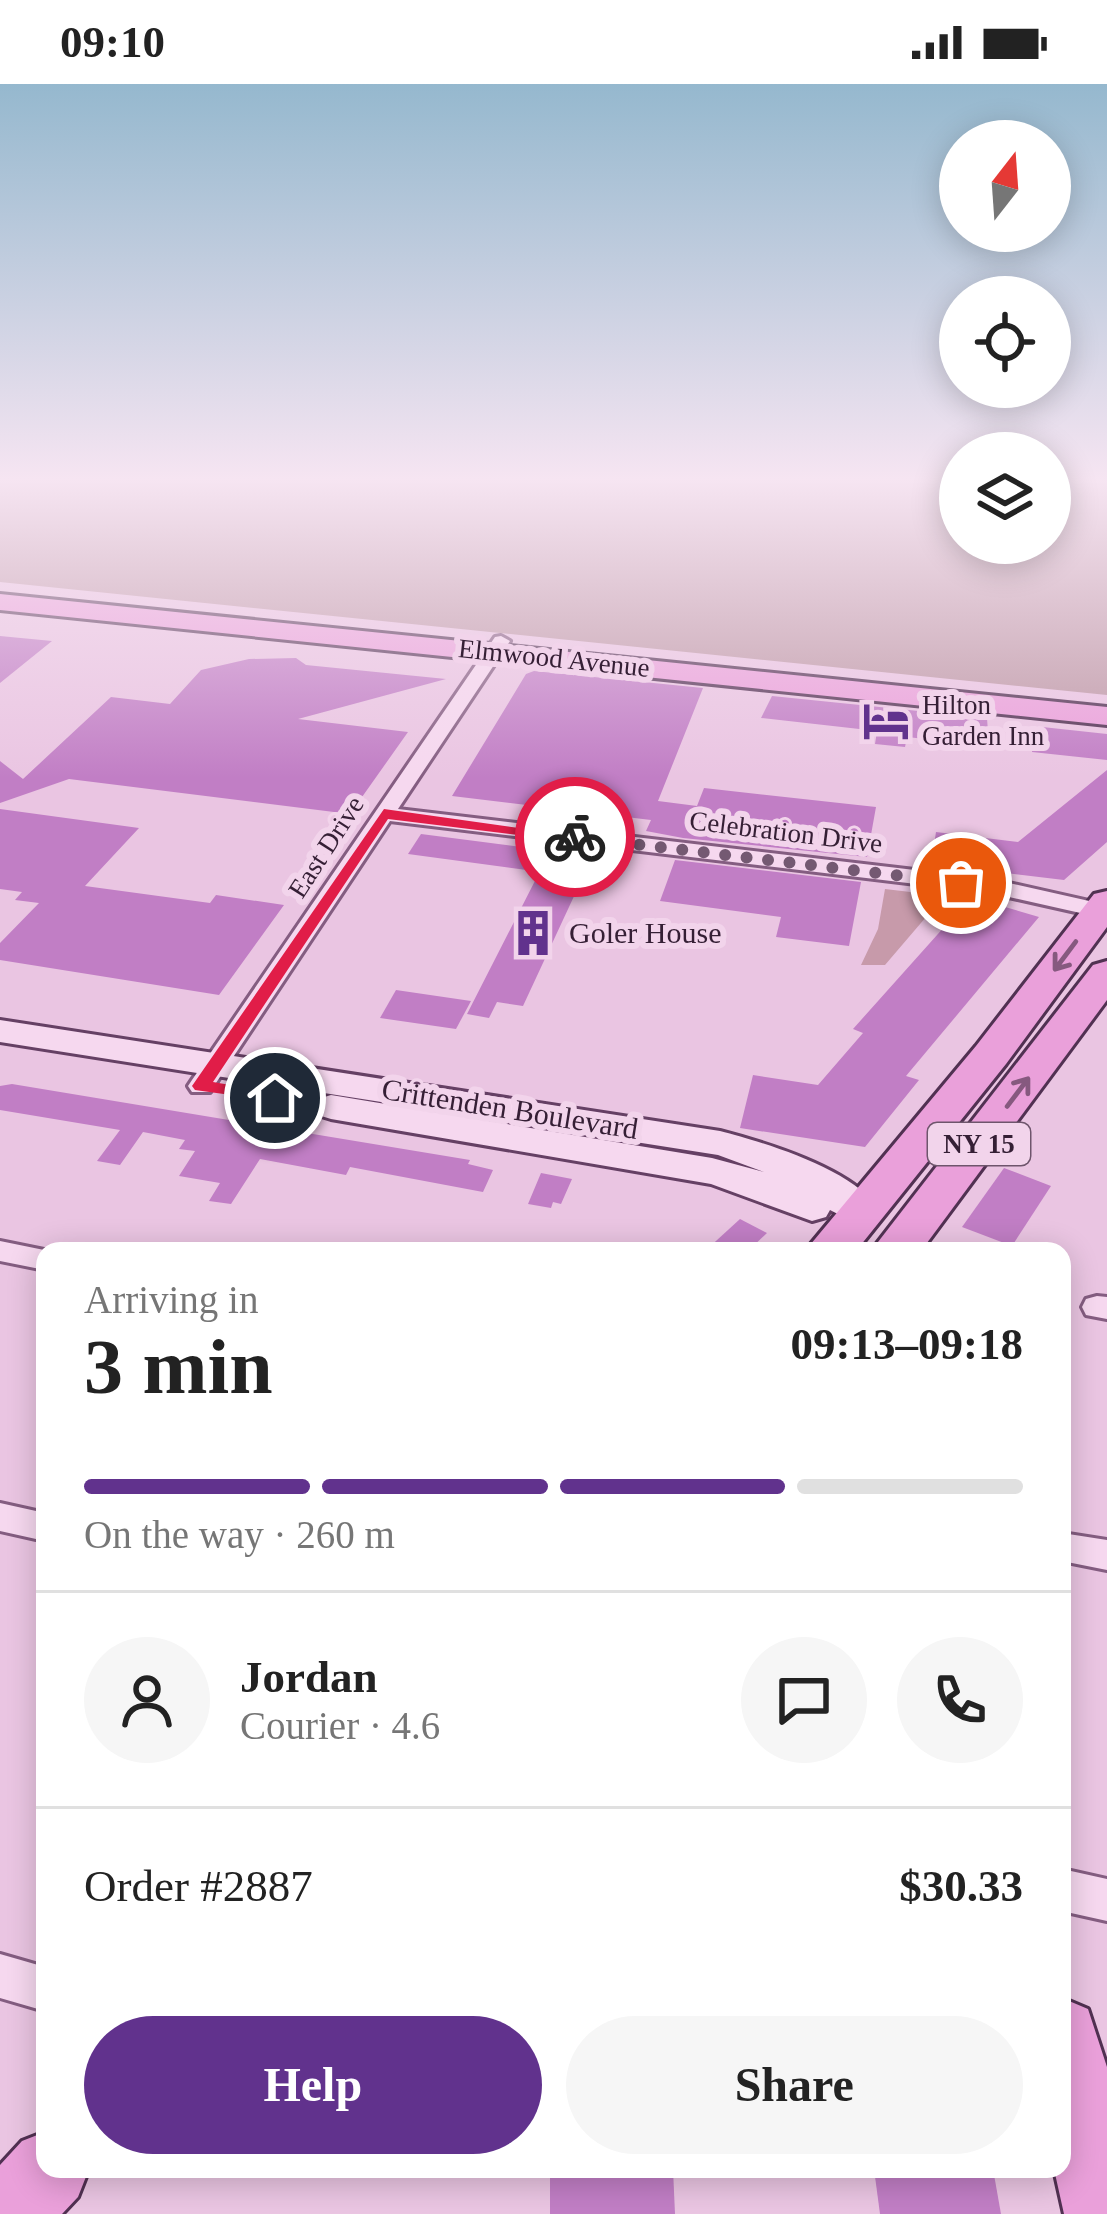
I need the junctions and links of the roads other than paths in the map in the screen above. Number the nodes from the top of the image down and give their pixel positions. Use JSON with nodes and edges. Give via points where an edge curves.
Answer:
{"nodes":[{"id":1,"x":0,"y":592,"type":"edge"},
{"id":2,"x":0,"y":602,"type":"edge"},
{"id":3,"x":497,"y":647,"type":"junction"},
{"id":4,"x":1107,"y":704,"type":"edge"},
{"id":5,"x":1107,"y":716,"type":"edge"},
{"id":6,"x":384,"y":814,"type":"junction"},
{"id":7,"x":1105,"y":908,"type":"edge"},
{"id":8,"x":1107,"y":973,"type":"edge"},
{"id":9,"x":0,"y":1031,"type":"edge"},
{"id":10,"x":0,"y":1054,"type":"edge"},
{"id":11,"x":209,"y":1075,"type":"junction"},
{"id":12,"x":860,"y":1239,"type":"edge"},
{"id":13,"x":902,"y":1242,"type":"edge"},
{"id":14,"x":0,"y":1251,"type":"edge"},
{"id":15,"x":36,"y":1258,"type":"edge"},
{"id":16,"x":0,"y":1517,"type":"edge"},
{"id":17,"x":36,"y":1525,"type":"edge"},
{"id":18,"x":1071,"y":1548,"type":"edge"},
{"id":19,"x":1107,"y":1556,"type":"edge"},
{"id":20,"x":1071,"y":1892,"type":"edge"},
{"id":21,"x":1107,"y":1900,"type":"edge"},
{"id":22,"x":0,"y":1976,"type":"edge"},
{"id":23,"x":36,"y":1986,"type":"edge"},
{"id":24,"x":1071,"y":2073,"type":"edge"},
{"id":25,"x":42,"y":2178,"type":"edge"},
{"id":26,"x":9,"y":2214,"type":"edge"},
{"id":27,"x":1104,"y":2214,"type":"edge"}],
"edges":[{"from":1,"to":3,"type":"main road","name":"Elmwood Avenue"},
{"from":2,"to":3,"type":"main road","name":"Elmwood Avenue"},
{"from":3,"to":4,"type":"main road","name":"Elmwood Avenue"},
{"from":3,"to":5,"type":"main road","name":"Elmwood Avenue"},
{"from":3,"to":6,"type":"street","name":"East Drive"},
{"from":6,"to":7,"type":"street","name":"Celebration Drive","via":[[1011,889]]},
{"from":6,"to":11,"type":"street","name":"East Drive"},
{"from":7,"to":12,"type":"main road","number":"NY 15","one_way":true},
{"from":13,"to":8,"type":"main road","number":"NY 15","one_way":true},
{"from":9,"to":11,"type":"street","name":"Crittenden Boulevard"},
{"from":10,"to":11,"type":"street","name":"Crittenden Boulevard"},
{"from":11,"to":12,"type":"street","name":"Crittenden Boulevard","via":[[503,1122],[738,1177],[783,1193]]},
{"from":14,"to":15,"type":"street"},
{"from":16,"to":17,"type":"street"},
{"from":18,"to":19,"type":"street"},
{"from":20,"to":21,"type":"street"},
{"from":22,"to":23,"type":"street"},
{"from":24,"to":27,"type":"main road"},
{"from":25,"to":26,"type":"main road"}]}
